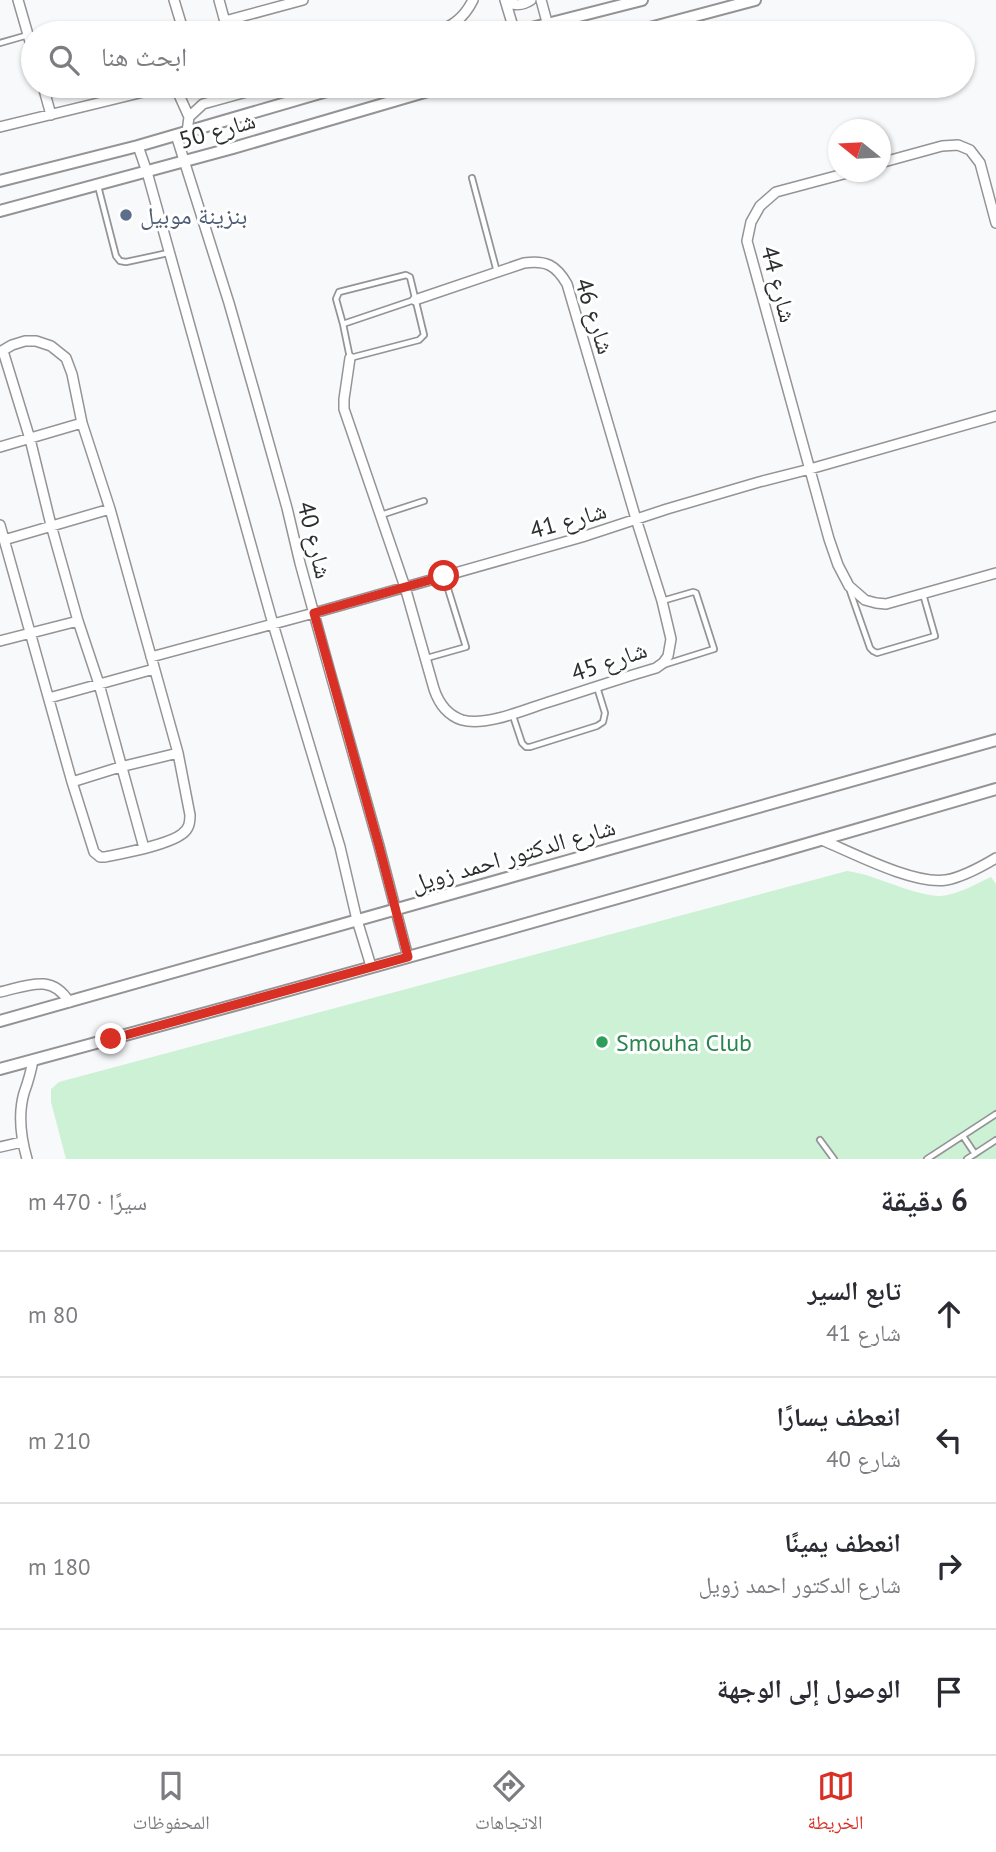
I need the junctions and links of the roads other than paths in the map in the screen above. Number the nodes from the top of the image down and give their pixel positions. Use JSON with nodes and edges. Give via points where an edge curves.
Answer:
{"nodes":[{"id":1,"x":18,"y":0,"type":"edge"},
{"id":2,"x":174,"y":0,"type":"edge"},
{"id":3,"x":219,"y":0,"type":"edge"},
{"id":4,"x":303,"y":0,"type":"edge"},
{"id":5,"x":473,"y":0,"type":"edge"},
{"id":6,"x":531,"y":0,"type":"edge"},
{"id":7,"x":541,"y":0,"type":"edge"},
{"id":8,"x":642,"y":0,"type":"edge"},
{"id":9,"x":755,"y":0,"type":"edge"},
{"id":10,"x":505,"y":1,"type":"edge"},
{"id":11,"x":24,"y":21,"type":"edge"},
{"id":12,"x":180,"y":21,"type":"edge"},
{"id":13,"x":225,"y":21,"type":"joint"},
{"id":14,"x":458,"y":21,"type":"edge"},
{"id":15,"x":511,"y":21,"type":"edge"},
{"id":16,"x":547,"y":21,"type":"edge"},
{"id":17,"x":575,"y":21,"type":"edge"},
{"id":18,"x":676,"y":21,"type":"edge"},
{"id":19,"x":21,"y":37,"type":"edge"},
{"id":20,"x":0,"y":43,"type":"edge"},
{"id":21,"x":46,"y":98,"type":"edge"},
{"id":22,"x":120,"y":98,"type":"edge"},
{"id":23,"x":181,"y":98,"type":"edge"},
{"id":24,"x":220,"y":98,"type":"edge"},
{"id":25,"x":302,"y":98,"type":"edge"},
{"id":26,"x":404,"y":98,"type":"edge"},
{"id":27,"x":51,"y":115,"type":"junction"},
{"id":28,"x":189,"y":117,"type":"junction"},
{"id":29,"x":0,"y":127,"type":"edge"},
{"id":30,"x":181,"y":133,"type":"junction"},
{"id":31,"x":138,"y":146,"type":"junction"},
{"id":32,"x":184,"y":160,"type":"junction"},
{"id":33,"x":891,"y":160,"type":"edge"},
{"id":34,"x":148,"y":172,"type":"junction"},
{"id":35,"x":472,"y":178,"type":"dead end"},
{"id":36,"x":828,"y":178,"type":"edge"},
{"id":37,"x":0,"y":181,"type":"edge"},
{"id":38,"x":97,"y":185,"type":"junction"},
{"id":39,"x":0,"y":211,"type":"edge"},
{"id":40,"x":996,"y":223,"type":"edge"},
{"id":41,"x":170,"y":252,"type":"junction"},
{"id":42,"x":498,"y":272,"type":"junction"},
{"id":43,"x":415,"y":300,"type":"junction"},
{"id":44,"x":343,"y":324,"type":"junction"},
{"id":45,"x":2,"y":351,"type":"edge"},
{"id":46,"x":350,"y":358,"type":"junction"},
{"id":47,"x":996,"y":416,"type":"edge"},
{"id":48,"x":82,"y":423,"type":"junction"},
{"id":49,"x":30,"y":439,"type":"junction"},
{"id":50,"x":0,"y":447,"type":"edge"},
{"id":51,"x":810,"y":469,"type":"junction"},
{"id":52,"x":424,"y":501,"type":"dead end"},
{"id":53,"x":110,"y":509,"type":"junction"},
{"id":54,"x":380,"y":516,"type":"junction"},
{"id":55,"x":636,"y":519,"type":"junction"},
{"id":56,"x":0,"y":525,"type":"edge"},
{"id":57,"x":51,"y":525,"type":"junction"},
{"id":58,"x":4,"y":540,"type":"junction"},
{"id":59,"x":996,"y":573,"type":"edge"},
{"id":60,"x":444,"y":576,"type":"junction"},
{"id":61,"x":849,"y":586,"type":"junction"},
{"id":62,"x":405,"y":587,"type":"junction"},
{"id":63,"x":923,"y":593,"type":"junction"},
{"id":64,"x":662,"y":601,"type":"junction"},
{"id":65,"x":314,"y":613,"type":"junction"},
{"id":66,"x":78,"y":621,"type":"junction"},
{"id":67,"x":273,"y":624,"type":"junction"},
{"id":68,"x":31,"y":634,"type":"junction"},
{"id":69,"x":0,"y":640,"type":"edge"},
{"id":70,"x":151,"y":657,"type":"junction"},
{"id":71,"x":426,"y":658,"type":"junction"},
{"id":72,"x":656,"y":668,"type":"junction"},
{"id":73,"x":154,"y":669,"type":"junction"},
{"id":74,"x":99,"y":684,"type":"junction"},
{"id":75,"x":597,"y":687,"type":"junction"},
{"id":76,"x":49,"y":698,"type":"junction"},
{"id":77,"x":512,"y":713,"type":"junction"},
{"id":78,"x":996,"y":740,"type":"edge"},
{"id":79,"x":178,"y":753,"type":"junction"},
{"id":80,"x":120,"y":767,"type":"junction"},
{"id":81,"x":72,"y":782,"type":"junction"},
{"id":82,"x":996,"y":789,"type":"edge"},
{"id":83,"x":822,"y":840,"type":"junction"},
{"id":84,"x":144,"y":848,"type":"junction"},
{"id":85,"x":994,"y":863,"type":"edge"},
{"id":86,"x":394,"y":909,"type":"junction"},
{"id":87,"x":357,"y":919,"type":"junction"},
{"id":88,"x":408,"y":957,"type":"junction"},
{"id":89,"x":371,"y":966,"type":"junction"},
{"id":90,"x":0,"y":992,"type":"edge"},
{"id":91,"x":69,"y":1002,"type":"junction"},
{"id":92,"x":0,"y":1021,"type":"edge"},
{"id":93,"x":33,"y":1060,"type":"junction"},
{"id":94,"x":0,"y":1069,"type":"edge"},
{"id":95,"x":996,"y":1114,"type":"edge"},
{"id":96,"x":963,"y":1136,"type":"junction"},
{"id":97,"x":820,"y":1140,"type":"dead end"},
{"id":98,"x":996,"y":1140,"type":"edge"},
{"id":99,"x":22,"y":1142,"type":"junction"},
{"id":100,"x":0,"y":1148,"type":"edge"},
{"id":101,"x":975,"y":1154,"type":"junction"},
{"id":102,"x":3,"y":1159,"type":"edge"},
{"id":103,"x":27,"y":1159,"type":"edge"},
{"id":104,"x":834,"y":1159,"type":"edge"},
{"id":105,"x":927,"y":1159,"type":"edge"},
{"id":106,"x":967,"y":1159,"type":"edge"}],
"edges":[{"from":1,"to":11,"type":"street"},
{"from":2,"to":12,"type":"street"},
{"from":3,"to":13,"type":"street"},
{"from":4,"to":13,"type":"street"},
{"from":5,"to":14,"type":"street"},
{"from":6,"to":10,"type":"street","via":[[518,5]]},
{"from":7,"to":16,"type":"street"},
{"from":8,"to":17,"type":"street"},
{"from":9,"to":18,"type":"street"},
{"from":10,"to":15,"type":"street"},
{"from":19,"to":20,"type":"lane"},
{"from":21,"to":27,"type":"street"},
{"from":22,"to":27,"type":"street"},
{"from":23,"to":28,"type":"street"},
{"from":24,"to":28,"type":"street","via":[[203,104]]},
{"from":25,"to":30,"type":"street","name":"شارع 50"},
{"from":26,"to":32,"type":"street","name":"شارع 50"},
{"from":27,"to":29,"type":"street"},
{"from":28,"to":30,"type":"street"},
{"from":30,"to":31,"type":"street","name":"شارع 50"},
{"from":30,"to":32,"type":"street","name":"شارع 40"},
{"from":31,"to":34,"type":"street"},
{"from":31,"to":37,"type":"street","name":"شارع 50"},
{"from":32,"to":34,"type":"street","name":"شارع 50"},
{"from":32,"to":65,"type":"street","name":"شارع 40","via":[[229,303]]},
{"from":33,"to":40,"type":"street","via":[[942,146],[970,150],[979,163]]},
{"from":34,"to":38,"type":"street","name":"شارع 50"},
{"from":34,"to":41,"type":"street"},
{"from":35,"to":42,"type":"lane"},
{"from":36,"to":51,"type":"street","name":"شارع 44","via":[[776,192],[760,206],[747,242]]},
{"from":38,"to":39,"type":"street","name":"شارع 50"},
{"from":38,"to":41,"type":"lane","via":[[120,261]]},
{"from":41,"to":67,"type":"street"},
{"from":42,"to":43,"type":"street","name":"شارع 46"},
{"from":42,"to":55,"type":"street","name":"شارع 46","via":[[537,261],[561,273]]},
{"from":43,"to":44,"type":"lane"},
{"from":43,"to":44,"type":"lane","via":[[406,275],[340,291],[336,297]]},
{"from":43,"to":46,"type":"lane","via":[[423,338]]},
{"from":44,"to":46,"type":"lane"},
{"from":45,"to":48,"type":"street","via":[[36,341],[66,358]]},
{"from":45,"to":49,"type":"street"},
{"from":46,"to":54,"type":"street","via":[[344,409]]},
{"from":47,"to":51,"type":"street","name":"شارع 41"},
{"from":48,"to":49,"type":"street"},
{"from":48,"to":53,"type":"street"},
{"from":49,"to":50,"type":"street"},
{"from":49,"to":57,"type":"street"},
{"from":51,"to":55,"type":"street","name":"شارع 41"},
{"from":51,"to":61,"type":"street","name":"شارع 44","via":[[833,552]]},
{"from":52,"to":54,"type":"lane"},
{"from":53,"to":57,"type":"street"},
{"from":53,"to":70,"type":"street"},
{"from":54,"to":62,"type":"street"},
{"from":55,"to":60,"type":"street","name":"شارع 41"},
{"from":55,"to":64,"type":"street","name":"شارع 45"},
{"from":56,"to":58,"type":"street"},
{"from":57,"to":58,"type":"street"},
{"from":57,"to":66,"type":"street"},
{"from":58,"to":68,"type":"street"},
{"from":59,"to":63,"type":"street"},
{"from":60,"to":62,"type":"street","name":"شارع 41"},
{"from":60,"to":71,"type":"lane","via":[[466,647]]},
{"from":61,"to":63,"type":"street","via":[[865,600],[886,604]]},
{"from":61,"to":63,"type":"lane","via":[[875,652],[935,636]]},
{"from":62,"to":65,"type":"street","name":"شارع 41"},
{"from":62,"to":71,"type":"street"},
{"from":64,"to":72,"type":"street","name":"شارع 45","via":[[671,648]]},
{"from":64,"to":72,"type":"lane","via":[[695,592],[714,649]]},
{"from":65,"to":67,"type":"street","name":"شارع 41"},
{"from":65,"to":86,"type":"street","name":"شارع 40"},
{"from":66,"to":68,"type":"street"},
{"from":66,"to":74,"type":"street"},
{"from":67,"to":70,"type":"street","name":"شارع 41"},
{"from":67,"to":87,"type":"street"},
{"from":68,"to":69,"type":"street"},
{"from":68,"to":76,"type":"street"},
{"from":70,"to":73,"type":"street"},
{"from":71,"to":77,"type":"street","name":"شارع 45","via":[[439,701],[453,716],[472,722]]},
{"from":72,"to":75,"type":"street","name":"شارع 45"},
{"from":73,"to":74,"type":"street"},
{"from":73,"to":79,"type":"street"},
{"from":74,"to":76,"type":"street"},
{"from":74,"to":80,"type":"street"},
{"from":75,"to":77,"type":"street","name":"شارع 45"},
{"from":75,"to":77,"type":"lane","via":[[605,713],[600,724],[530,747],[524,747]]},
{"from":76,"to":81,"type":"street"},
{"from":78,"to":86,"type":"street","name":"شارع الدكتور احمد زويل"},
{"from":79,"to":80,"type":"street"},
{"from":79,"to":84,"type":"street","via":[[190,823],[183,834]]},
{"from":80,"to":81,"type":"street"},
{"from":80,"to":84,"type":"street"},
{"from":81,"to":84,"type":"street","via":[[96,855]]},
{"from":82,"to":83,"type":"street"},
{"from":83,"to":85,"type":"street","via":[[929,881]]},
{"from":83,"to":88,"type":"street"},
{"from":86,"to":87,"type":"street","name":"شارع الدكتور احمد زويل"},
{"from":86,"to":88,"type":"street","name":"شارع 40"},
{"from":87,"to":89,"type":"street"},
{"from":87,"to":91,"type":"street","name":"شارع الدكتور احمد زويل"},
{"from":88,"to":89,"type":"street"},
{"from":89,"to":93,"type":"street"},
{"from":90,"to":91,"type":"street","via":[[48,984]]},
{"from":91,"to":92,"type":"street","name":"شارع الدكتور احمد زويل"},
{"from":93,"to":94,"type":"street"},
{"from":93,"to":99,"type":"street","via":[[21,1116]]},
{"from":95,"to":96,"type":"lane"},
{"from":96,"to":101,"type":"lane"},
{"from":96,"to":105,"type":"lane"},
{"from":97,"to":104,"type":"lane"},
{"from":98,"to":101,"type":"lane"},
{"from":99,"to":100,"type":"street"},
{"from":99,"to":103,"type":"street"},
{"from":100,"to":102,"type":"street"},
{"from":101,"to":106,"type":"lane"}]}
